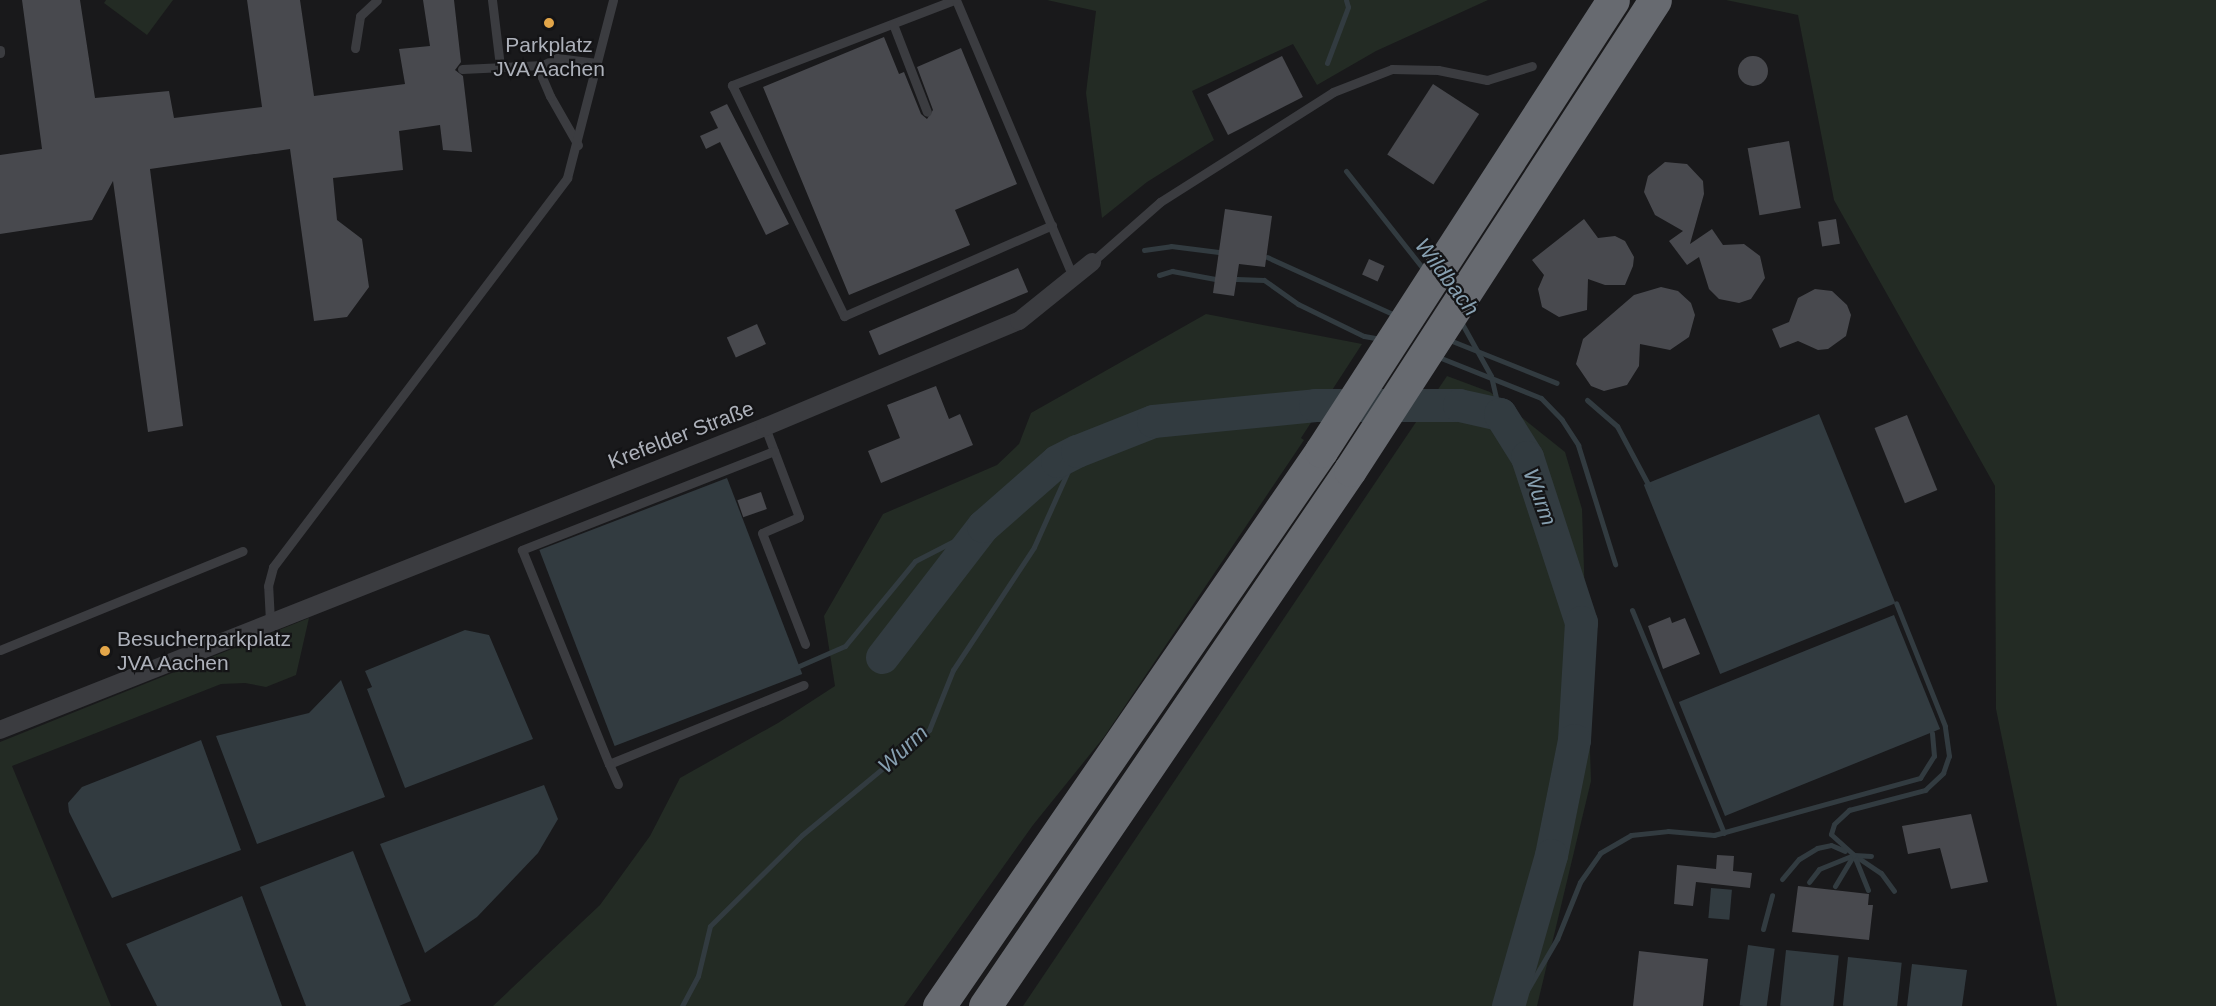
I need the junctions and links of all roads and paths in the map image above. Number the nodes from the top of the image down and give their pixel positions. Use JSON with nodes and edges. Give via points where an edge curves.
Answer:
{"nodes":[{"id":1,"x":377,"y":0,"type":"edge"},
{"id":2,"x":492,"y":0,"type":"edge"},
{"id":3,"x":613,"y":0,"type":"edge"},
{"id":4,"x":955,"y":0,"type":"edge"},
{"id":5,"x":1613,"y":0,"type":"edge"},
{"id":6,"x":1655,"y":0,"type":"edge"},
{"id":7,"x":892,"y":24,"type":"junction"},
{"id":8,"x":355,"y":48,"type":"dead end"},
{"id":9,"x":597,"y":63,"type":"junction"},
{"id":10,"x":543,"y":65,"type":"junction"},
{"id":11,"x":500,"y":66,"type":"junction"},
{"id":12,"x":1532,"y":66,"type":"dead end"},
{"id":13,"x":462,"y":69,"type":"dead end"},
{"id":14,"x":927,"y":112,"type":"dead end"},
{"id":15,"x":578,"y":145,"type":"junction"},
{"id":16,"x":1052,"y":225,"type":"junction"},
{"id":17,"x":1092,"y":262,"type":"joint"},
{"id":18,"x":1073,"y":277,"type":"junction"},
{"id":19,"x":765,"y":427,"type":"junction"},
{"id":20,"x":774,"y":451,"type":"junction"},
{"id":21,"x":243,"y":551,"type":"dead end"},
{"id":22,"x":270,"y":621,"type":"junction"},
{"id":23,"x":805,"y":644,"type":"dead end"},
{"id":24,"x":0,"y":650,"type":"edge"},
{"id":25,"x":804,"y":685,"type":"dead end"},
{"id":26,"x":0,"y":730,"type":"edge"},
{"id":27,"x":609,"y":764,"type":"junction"},
{"id":28,"x":618,"y":784,"type":"dead end"},
{"id":29,"x":939,"y":1006,"type":"edge"},
{"id":30,"x":985,"y":1006,"type":"edge"}],
"edges":[{"from":1,"to":8,"type":"lane","via":[[360,16]]},
{"from":2,"to":11,"type":"lane"},
{"from":3,"to":9,"type":"lane"},
{"from":4,"to":7,"type":"lane"},
{"from":4,"to":16,"type":"lane"},
{"from":5,"to":29,"type":"highway","via":[[1321,451]]},
{"from":6,"to":30,"type":"highway","via":[[1350,470]]},
{"from":7,"to":14,"type":"lane"},
{"from":7,"to":16,"type":"lane","via":[[732,85],[844,316]]},
{"from":9,"to":10,"type":"lane","via":[[558,58]]},
{"from":9,"to":15,"type":"lane"},
{"from":10,"to":11,"type":"lane"},
{"from":10,"to":15,"type":"lane","via":[[542,76],[550,96]]},
{"from":11,"to":13,"type":"lane"},
{"from":12,"to":17,"type":"lane","via":[[1488,80],[1438,70],[1392,69],[1333,92],[1160,202]]},
{"from":15,"to":22,"type":"lane","via":[[567,178],[552,203],[273,567],[268,586]]},
{"from":16,"to":18,"type":"lane"},
{"from":17,"to":18,"type":"street","name":"Krefelder Straße"},
{"from":18,"to":19,"type":"street","name":"Krefelder Straße","via":[[1019,321]]},
{"from":19,"to":20,"type":"lane"},
{"from":19,"to":22,"type":"street","name":"Krefelder Straße"},
{"from":20,"to":23,"type":"lane","via":[[799,517],[762,533]]},
{"from":20,"to":27,"type":"lane","via":[[522,550]]},
{"from":21,"to":24,"type":"lane"},
{"from":22,"to":26,"type":"street","name":"Krefelder Straße"},
{"from":25,"to":27,"type":"lane"},
{"from":27,"to":28,"type":"lane"}]}
